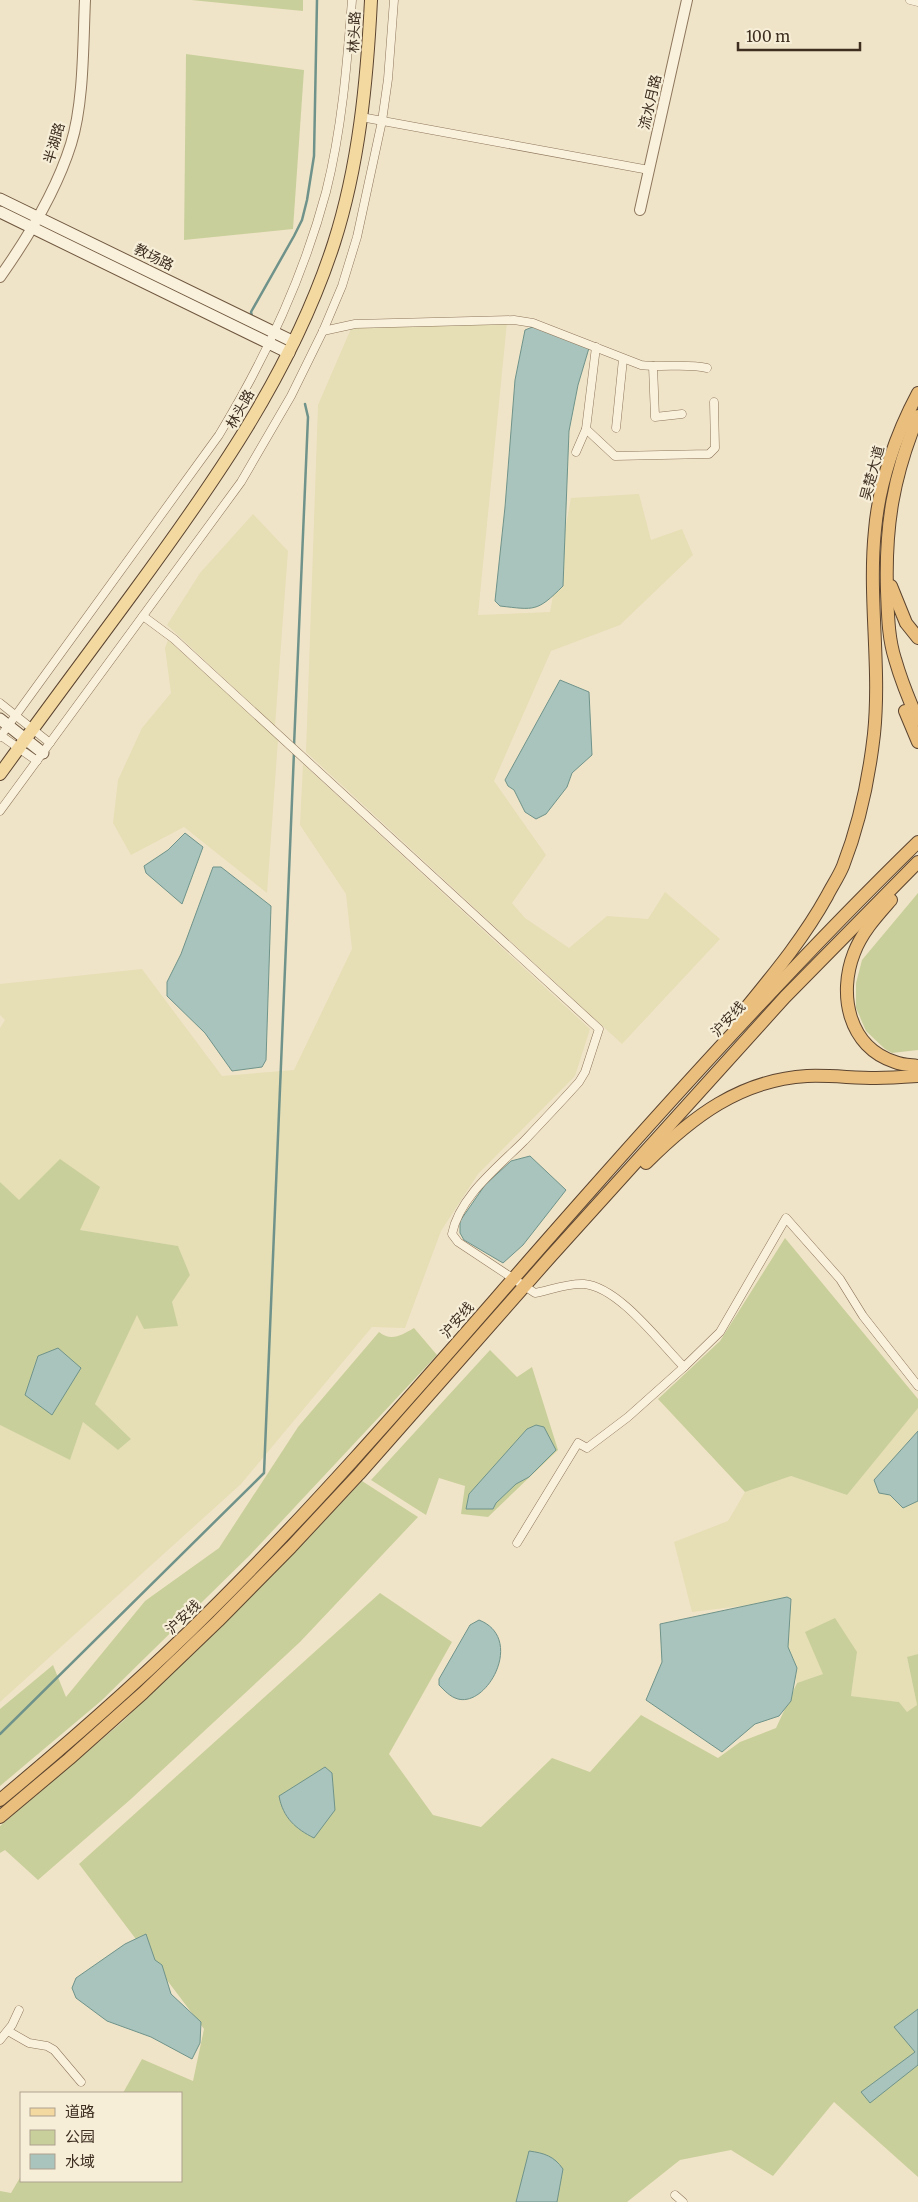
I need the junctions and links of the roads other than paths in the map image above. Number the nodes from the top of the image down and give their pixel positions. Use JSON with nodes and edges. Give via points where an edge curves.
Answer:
{"nodes":[{"id":1,"x":85,"y":0,"type":"edge"},
{"id":2,"x":352,"y":0,"type":"edge"},
{"id":3,"x":371,"y":0,"type":"edge"},
{"id":4,"x":394,"y":0,"type":"edge"},
{"id":5,"x":687,"y":0,"type":"edge"},
{"id":6,"x":910,"y":0,"type":"edge"},
{"id":7,"x":918,"y":2,"type":"edge"},
{"id":8,"x":361,"y":117,"type":"junction"},
{"id":9,"x":382,"y":120,"type":"junction"},
{"id":10,"x":649,"y":170,"type":"junction"},
{"id":11,"x":0,"y":199,"type":"edge"},
{"id":12,"x":640,"y":210,"type":"dead end"},
{"id":13,"x":0,"y":212,"type":"edge"},
{"id":14,"x":35,"y":223,"type":"junction"},
{"id":15,"x":0,"y":277,"type":"edge"},
{"id":16,"x":323,"y":331,"type":"junction"},
{"id":17,"x":271,"y":338,"type":"junction"},
{"id":18,"x":291,"y":347,"type":"junction"},
{"id":19,"x":596,"y":348,"type":"junction"},
{"id":20,"x":622,"y":359,"type":"junction"},
{"id":21,"x":654,"y":366,"type":"junction"},
{"id":22,"x":707,"y":368,"type":"dead end"},
{"id":23,"x":918,"y":393,"type":"edge"},
{"id":24,"x":714,"y":402,"type":"dead end"},
{"id":25,"x":682,"y":414,"type":"dead end"},
{"id":26,"x":918,"y":416,"type":"edge"},
{"id":27,"x":616,"y":428,"type":"dead end"},
{"id":28,"x":586,"y":429,"type":"junction"},
{"id":29,"x":576,"y":452,"type":"dead end"},
{"id":30,"x":886,"y":559,"type":"junction"},
{"id":31,"x":874,"y":565,"type":"junction"},
{"id":32,"x":142,"y":616,"type":"junction"},
{"id":33,"x":918,"y":638,"type":"edge"},
{"id":34,"x":0,"y":703,"type":"edge"},
{"id":35,"x":16,"y":716,"type":"junction"},
{"id":36,"x":918,"y":720,"type":"edge"},
{"id":37,"x":4,"y":722,"type":"edge"},
{"id":38,"x":0,"y":736,"type":"edge"},
{"id":39,"x":26,"y":739,"type":"junction"},
{"id":40,"x":918,"y":742,"type":"edge"},
{"id":41,"x":50,"y":743,"type":"junction"},
{"id":42,"x":40,"y":757,"type":"junction"},
{"id":43,"x":0,"y":774,"type":"edge"},
{"id":44,"x":0,"y":811,"type":"edge"},
{"id":45,"x":918,"y":842,"type":"edge"},
{"id":46,"x":918,"y":862,"type":"edge"},
{"id":47,"x":918,"y":868,"type":"edge"},
{"id":48,"x":918,"y":1066,"type":"edge"},
{"id":49,"x":918,"y":1076,"type":"edge"},
{"id":50,"x":662,"y":1111,"type":"junction"},
{"id":51,"x":552,"y":1256,"type":"junction"},
{"id":52,"x":519,"y":1283,"type":"junction"},
{"id":53,"x":684,"y":1367,"type":"junction"},
{"id":54,"x":918,"y":1386,"type":"edge"},
{"id":55,"x":517,"y":1543,"type":"dead end"},
{"id":56,"x":0,"y":1800,"type":"edge"},
{"id":57,"x":0,"y":1817,"type":"edge"},
{"id":58,"x":19,"y":2010,"type":"dead end"},
{"id":59,"x":8,"y":2031,"type":"junction"},
{"id":60,"x":0,"y":2040,"type":"edge"},
{"id":61,"x":81,"y":2082,"type":"dead end"},
{"id":62,"x":675,"y":2194,"type":"dead end"},
{"id":63,"x":683,"y":2202,"type":"edge"}],
"edges":[{"from":1,"to":14,"type":"street","name":"半湖路","via":[[80,89],[72,142],[57,183]]},
{"from":2,"to":17,"type":"street","via":[[342,105],[326,191],[300,274]]},
{"from":3,"to":8,"type":"main road","name":"林头路"},
{"from":4,"to":9,"type":"street"},
{"from":5,"to":10,"type":"street","name":"流水月路"},
{"from":6,"to":7,"type":"street"},
{"from":8,"to":9,"type":"street"},
{"from":8,"to":18,"type":"main road","name":"林头路","via":[[334,243],[305,320]]},
{"from":9,"to":10,"type":"street"},
{"from":9,"to":16,"type":"street","via":[[357,237],[342,286]]},
{"from":10,"to":12,"type":"street","name":"流水月路"},
{"from":11,"to":14,"type":"main road","name":"教场路"},
{"from":13,"to":14,"type":"main road","name":"教场路"},
{"from":14,"to":15,"type":"street","name":"半湖路"},
{"from":14,"to":17,"type":"main road","name":"教场路"},
{"from":16,"to":19,"type":"street","via":[[355,324],[514,320],[533,323]]},
{"from":16,"to":32,"type":"street","via":[[251,466]]},
{"from":17,"to":18,"type":"main road","name":"教场路"},
{"from":17,"to":35,"type":"street","via":[[219,434]]},
{"from":18,"to":39,"type":"main road","name":"林头路","via":[[241,440]]},
{"from":19,"to":20,"type":"street"},
{"from":19,"to":28,"type":"street"},
{"from":20,"to":21,"type":"street"},
{"from":20,"to":27,"type":"street"},
{"from":21,"to":22,"type":"street","via":[[692,364]]},
{"from":21,"to":25,"type":"street","via":[[654,417]]},
{"from":23,"to":31,"type":"highway","name":"吴楚大道","via":[[897,438],[879,499],[874,530]]},
{"from":24,"to":28,"type":"street","via":[[715,448],[708,454],[615,456]]},
{"from":26,"to":30,"type":"highway","name":"吴楚大道","via":[[898,470],[887,531]]},
{"from":28,"to":29,"type":"street"},
{"from":30,"to":33,"type":"highway","via":[[892,591],[906,623]]},
{"from":30,"to":36,"type":"highway","via":[[891,642]]},
{"from":31,"to":40,"type":"highway","via":[[883,642],[895,686]]},
{"from":31,"to":50,"type":"highway","via":[[874,734],[862,803],[843,867],[815,918],[781,965]]},
{"from":32,"to":41,"type":"street"},
{"from":32,"to":52,"type":"street","via":[[174,638],[600,1030],[586,1072],[579,1082],[482,1181],[454,1222],[452,1234],[458,1242]]},
{"from":34,"to":35,"type":"street"},
{"from":35,"to":37,"type":"street"},
{"from":35,"to":39,"type":"street"},
{"from":37,"to":38,"type":"street"},
{"from":37,"to":39,"type":"main road"},
{"from":38,"to":39,"type":"street"},
{"from":39,"to":41,"type":"street"},
{"from":39,"to":42,"type":"main road"},
{"from":39,"to":43,"type":"main road","name":"林头路"},
{"from":41,"to":42,"type":"street"},
{"from":42,"to":44,"type":"street"},
{"from":45,"to":50,"type":"highway","name":"沪安线"},
{"from":46,"to":51,"type":"highway","name":"沪安线","via":[[785,997]]},
{"from":47,"to":48,"type":"highway","via":[[867,928],[854,952],[847,978],[847,1003],[853,1025],[868,1045],[895,1062]]},
{"from":49,"to":51,"type":"highway","via":[[807,1076],[763,1083],[724,1099],[661,1148]]},
{"from":50,"to":52,"type":"highway","name":"沪安线"},
{"from":51,"to":52,"type":"highway","name":"沪安线"},
{"from":52,"to":53,"type":"street","via":[[534,1294],[578,1284],[598,1288],[626,1308]]},
{"from":52,"to":56,"type":"highway","name":"沪安线","via":[[215,1606],[136,1683]]},
{"from":52,"to":57,"type":"highway","name":"沪安线","via":[[359,1474],[218,1621],[106,1726]]},
{"from":53,"to":54,"type":"street","via":[[720,1332],[786,1218],[840,1279],[863,1316]]},
{"from":53,"to":55,"type":"street","via":[[628,1418],[588,1448],[578,1443]]},
{"from":58,"to":59,"type":"street"},
{"from":59,"to":60,"type":"street"},
{"from":59,"to":61,"type":"street","via":[[29,2043],[54,2050]]},
{"from":62,"to":63,"type":"street"}]}
